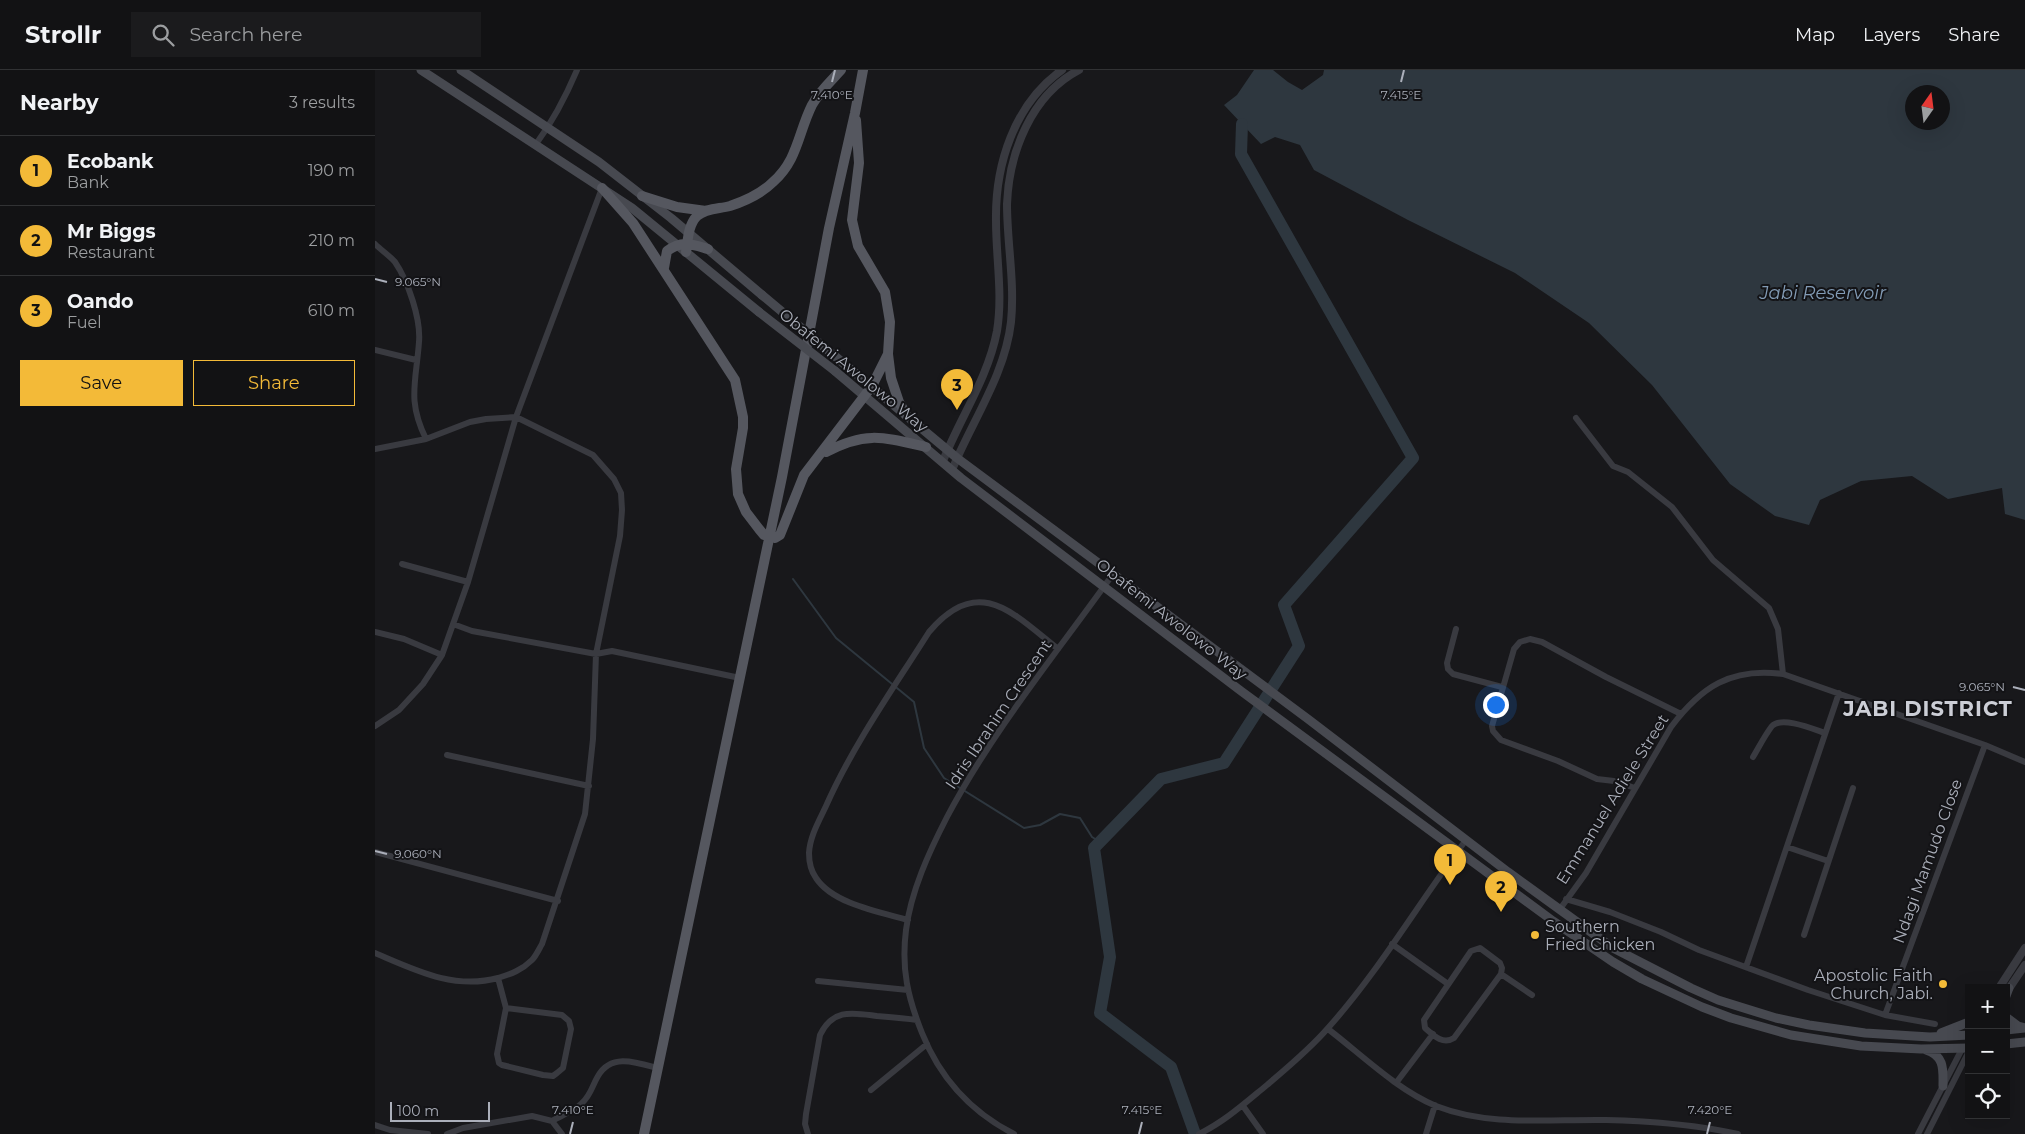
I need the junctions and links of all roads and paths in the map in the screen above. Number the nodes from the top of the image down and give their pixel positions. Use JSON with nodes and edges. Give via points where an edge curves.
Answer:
{"nodes":[{"id":1,"x":421,"y":70,"type":"edge"},
{"id":2,"x":461,"y":70,"type":"edge"},
{"id":3,"x":577,"y":70,"type":"edge"},
{"id":4,"x":841,"y":70,"type":"edge"},
{"id":5,"x":863,"y":70,"type":"edge"},
{"id":6,"x":1062,"y":70,"type":"edge"},
{"id":7,"x":1079,"y":70,"type":"edge"},
{"id":8,"x":855,"y":112,"type":"junction"},
{"id":9,"x":548,"y":128,"type":"junction"},
{"id":10,"x":535,"y":144,"type":"junction"},
{"id":11,"x":602,"y":188,"type":"junction"},
{"id":12,"x":643,"y":196,"type":"junction"},
{"id":13,"x":706,"y":211,"type":"junction"},
{"id":14,"x":687,"y":243,"type":"junction"},
{"id":15,"x":375,"y":244,"type":"edge"},
{"id":16,"x":677,"y":244,"type":"junction"},
{"id":17,"x":708,"y":249,"type":"joint"},
{"id":18,"x":664,"y":268,"type":"junction"},
{"id":19,"x":375,"y":350,"type":"edge"},
{"id":20,"x":888,"y":354,"type":"junction"},
{"id":21,"x":416,"y":360,"type":"junction"},
{"id":22,"x":872,"y":386,"type":"junction"},
{"id":23,"x":864,"y":397,"type":"junction"},
{"id":24,"x":907,"y":416,"type":"junction"},
{"id":25,"x":516,"y":417,"type":"junction"},
{"id":26,"x":1576,"y":418,"type":"dead end"},
{"id":27,"x":426,"y":439,"type":"junction"},
{"id":28,"x":375,"y":448,"type":"edge"},
{"id":29,"x":926,"y":448,"type":"junction"},
{"id":30,"x":947,"y":450,"type":"junction"},
{"id":31,"x":818,"y":456,"type":"junction"},
{"id":32,"x":957,"y":458,"type":"junction"},
{"id":33,"x":943,"y":461,"type":"junction"},
{"id":34,"x":952,"y":470,"type":"junction"},
{"id":35,"x":769,"y":537,"type":"junction"},
{"id":36,"x":402,"y":564,"type":"dead end"},
{"id":37,"x":1113,"y":574,"type":"junction"},
{"id":38,"x":468,"y":582,"type":"junction"},
{"id":39,"x":1105,"y":586,"type":"junction"},
{"id":40,"x":453,"y":624,"type":"junction"},
{"id":41,"x":1456,"y":629,"type":"dead end"},
{"id":42,"x":375,"y":632,"type":"edge"},
{"id":43,"x":1058,"y":649,"type":"junction"},
{"id":44,"x":596,"y":654,"type":"junction"},
{"id":45,"x":442,"y":655,"type":"junction"},
{"id":46,"x":1783,"y":674,"type":"junction"},
{"id":47,"x":740,"y":678,"type":"junction"},
{"id":48,"x":1502,"y":687,"type":"junction"},
{"id":49,"x":1839,"y":693,"type":"junction"},
{"id":50,"x":1681,"y":714,"type":"junction"},
{"id":51,"x":375,"y":726,"type":"edge"},
{"id":52,"x":1825,"y":733,"type":"junction"},
{"id":53,"x":1985,"y":745,"type":"junction"},
{"id":54,"x":447,"y":755,"type":"dead end"},
{"id":55,"x":1753,"y":757,"type":"dead end"},
{"id":56,"x":2025,"y":762,"type":"edge"},
{"id":57,"x":589,"y":786,"type":"junction"},
{"id":58,"x":1635,"y":788,"type":"junction"},
{"id":59,"x":1853,"y":788,"type":"dead end"},
{"id":60,"x":1466,"y":840,"type":"junction"},
{"id":61,"x":1787,"y":847,"type":"junction"},
{"id":62,"x":1459,"y":850,"type":"junction"},
{"id":63,"x":375,"y":852,"type":"edge"},
{"id":64,"x":1828,"y":861,"type":"junction"},
{"id":65,"x":1566,"y":899,"type":"junction"},
{"id":66,"x":558,"y":901,"type":"junction"},
{"id":67,"x":1560,"y":909,"type":"junction"},
{"id":68,"x":908,"y":920,"type":"junction"},
{"id":69,"x":1804,"y":935,"type":"dead end"},
{"id":70,"x":1392,"y":944,"type":"junction"},
{"id":71,"x":2025,"y":948,"type":"edge"},
{"id":72,"x":375,"y":953,"type":"edge"},
{"id":73,"x":2025,"y":964,"type":"edge"},
{"id":74,"x":1746,"y":967,"type":"junction"},
{"id":75,"x":1501,"y":974,"type":"junction"},
{"id":76,"x":498,"y":978,"type":"junction"},
{"id":77,"x":818,"y":981,"type":"dead end"},
{"id":78,"x":1448,"y":984,"type":"junction"},
{"id":79,"x":2002,"y":984,"type":"edge"},
{"id":80,"x":2010,"y":987,"type":"edge"},
{"id":81,"x":908,"y":990,"type":"junction"},
{"id":82,"x":1532,"y":995,"type":"dead end"},
{"id":83,"x":506,"y":1008,"type":"junction"},
{"id":84,"x":1885,"y":1015,"type":"junction"},
{"id":85,"x":917,"y":1020,"type":"junction"},
{"id":86,"x":2010,"y":1020,"type":"edge"},
{"id":87,"x":1935,"y":1024,"type":"dead end"},
{"id":88,"x":1965,"y":1024,"type":"edge"},
{"id":89,"x":2025,"y":1028,"type":"edge"},
{"id":90,"x":1328,"y":1029,"type":"junction"},
{"id":91,"x":2010,"y":1030,"type":"edge"},
{"id":92,"x":1433,"y":1034,"type":"junction"},
{"id":93,"x":1965,"y":1036,"type":"edge"},
{"id":94,"x":1926,"y":1037,"type":"junction"},
{"id":95,"x":2025,"y":1042,"type":"edge"},
{"id":96,"x":927,"y":1044,"type":"junction"},
{"id":97,"x":2010,"y":1044,"type":"edge"},
{"id":98,"x":1921,"y":1049,"type":"junction"},
{"id":99,"x":1965,"y":1049,"type":"edge"},
{"id":100,"x":1965,"y":1051,"type":"edge"},
{"id":101,"x":1965,"y":1051,"type":"edge"},
{"id":102,"x":657,"y":1068,"type":"junction"},
{"id":103,"x":1396,"y":1082,"type":"junction"},
{"id":104,"x":1943,"y":1086,"type":"junction"},
{"id":105,"x":871,"y":1090,"type":"dead end"},
{"id":106,"x":1435,"y":1105,"type":"junction"},
{"id":107,"x":1243,"y":1106,"type":"junction"},
{"id":108,"x":552,"y":1121,"type":"junction"},
{"id":109,"x":375,"y":1125,"type":"edge"},
{"id":110,"x":429,"y":1134,"type":"edge"},
{"id":111,"x":447,"y":1134,"type":"edge"},
{"id":112,"x":561,"y":1134,"type":"edge"},
{"id":113,"x":644,"y":1134,"type":"edge"},
{"id":114,"x":808,"y":1134,"type":"edge"},
{"id":115,"x":1014,"y":1134,"type":"edge"},
{"id":116,"x":1199,"y":1134,"type":"edge"},
{"id":117,"x":1263,"y":1134,"type":"edge"},
{"id":118,"x":1426,"y":1134,"type":"edge"},
{"id":119,"x":1738,"y":1134,"type":"edge"},
{"id":120,"x":1917,"y":1134,"type":"edge"},
{"id":121,"x":1927,"y":1134,"type":"edge"}],
"edges":[{"from":1,"to":10,"type":"main road"},
{"from":2,"to":9,"type":"main road","name":"Obafemi Awolowo Way"},
{"from":3,"to":9,"type":"street"},
{"from":4,"to":13,"type":"main road","via":[[812,105],[793,158],[774,182],[747,199]]},
{"from":5,"to":8,"type":"main road"},
{"from":6,"to":30,"type":"street","via":[[1027,106],[1012,134],[1001,166],[996,203],[1000,279],[997,332],[983,376]]},
{"from":7,"to":32,"type":"street","via":[[1053,90],[1033,113],[1015,154],[1007,187],[1012,299],[1008,339],[1000,368]]},
{"from":8,"to":20,"type":"main road","via":[[859,163],[852,220],[858,246],[885,292],[890,322]]},
{"from":8,"to":35,"type":"main road"},
{"from":9,"to":10,"type":"street"},
{"from":9,"to":12,"type":"main road","name":"Obafemi Awolowo Way"},
{"from":10,"to":11,"type":"main road"},
{"from":11,"to":16,"type":"main road"},
{"from":11,"to":18,"type":"main road","via":[[626,213]]},
{"from":11,"to":25,"type":"street"},
{"from":12,"to":13,"type":"main road","via":[[677,207]]},
{"from":12,"to":14,"type":"main road","name":"Obafemi Awolowo Way"},
{"from":13,"to":14,"type":"main road","via":[[698,216]]},
{"from":14,"to":16,"type":"main road"},
{"from":14,"to":17,"type":"main road"},
{"from":14,"to":23,"type":"main road","name":"Obafemi Awolowo Way","bridge":true,"via":[[759,312]]},
{"from":15,"to":21,"type":"street","via":[[394,261],[408,287],[420,340]]},
{"from":16,"to":18,"type":"main road","via":[[667,251]]},
{"from":17,"to":22,"type":"main road","name":"Obafemi Awolowo Way","bridge":true},
{"from":18,"to":35,"type":"main road","via":[[735,380],[743,416],[736,469],[738,494],[759,530]]},
{"from":19,"to":21,"type":"street"},
{"from":20,"to":22,"type":"main road"},
{"from":20,"to":24,"type":"main road","via":[[895,390]]},
{"from":21,"to":27,"type":"street","via":[[414,404]]},
{"from":22,"to":23,"type":"main road"},
{"from":22,"to":24,"type":"main road","name":"Obafemi Awolowo Way"},
{"from":23,"to":29,"type":"main road","name":"Obafemi Awolowo Way"},
{"from":23,"to":31,"type":"main road"},
{"from":24,"to":30,"type":"main road","name":"Obafemi Awolowo Way"},
{"from":25,"to":27,"type":"street","via":[[470,422]]},
{"from":25,"to":38,"type":"street"},
{"from":25,"to":44,"type":"street","via":[[593,455],[614,479],[621,493],[620,536]]},
{"from":26,"to":46,"type":"street","via":[[1613,466],[1628,472],[1672,507],[1713,560],[1769,608],[1778,629]]},
{"from":27,"to":28,"type":"street"},
{"from":29,"to":31,"type":"main road","via":[[872,436],[842,443]]},
{"from":29,"to":33,"type":"main road","name":"Obafemi Awolowo Way"},
{"from":30,"to":32,"type":"main road","name":"Obafemi Awolowo Way"},
{"from":30,"to":33,"type":"street"},
{"from":31,"to":35,"type":"main road","via":[[798,486],[780,535]]},
{"from":32,"to":34,"type":"street"},
{"from":32,"to":37,"type":"main road","name":"Obafemi Awolowo Way"},
{"from":33,"to":34,"type":"main road","name":"Obafemi Awolowo Way"},
{"from":34,"to":39,"type":"main road","name":"Obafemi Awolowo Way"},
{"from":35,"to":47,"type":"main road"},
{"from":36,"to":38,"type":"street"},
{"from":37,"to":39,"type":"street","name":"Idris Ibrahim Crescent"},
{"from":37,"to":60,"type":"main road","name":"Obafemi Awolowo Way"},
{"from":38,"to":40,"type":"street"},
{"from":39,"to":43,"type":"street","name":"Idris Ibrahim Crescent"},
{"from":39,"to":62,"type":"main road","name":"Obafemi Awolowo Way","via":[[1241,691]]},
{"from":40,"to":44,"type":"street","via":[[472,631]]},
{"from":40,"to":45,"type":"street"},
{"from":41,"to":48,"type":"street","via":[[1447,669],[1453,674]]},
{"from":42,"to":45,"type":"street","via":[[404,639]]},
{"from":43,"to":68,"type":"street","name":"Idris Ibrahim Crescent","via":[[959,795],[930,850]]},
{"from":43,"to":68,"type":"street","via":[[1005,609],[975,602],[959,606],[943,616],[929,632],[851,755],[813,834],[810,866],[827,891],[846,901]]},
{"from":44,"to":47,"type":"street","via":[[612,651]]},
{"from":44,"to":57,"type":"street"},
{"from":45,"to":51,"type":"street","via":[[423,684],[399,710]]},
{"from":46,"to":49,"type":"street","name":"Emmanuel Adiele Street"},
{"from":46,"to":50,"type":"street","name":"Emmanuel Adiele Street","via":[[1741,674],[1703,693]]},
{"from":47,"to":102,"type":"main road"},
{"from":48,"to":50,"type":"street","via":[[1514,649],[1520,642],[1530,639],[1542,642]]},
{"from":48,"to":58,"type":"street","via":[[1492,726],[1501,740],[1597,778]]},
{"from":49,"to":52,"type":"street"},
{"from":49,"to":53,"type":"street","name":"Emmanuel Adiele Street"},
{"from":50,"to":58,"type":"street","name":"Emmanuel Adiele Street"},
{"from":52,"to":55,"type":"street","via":[[1779,722]]},
{"from":52,"to":61,"type":"street"},
{"from":53,"to":56,"type":"street","name":"Emmanuel Adiele Street"},
{"from":53,"to":84,"type":"street","name":"Ndagi Mamudo Close"},
{"from":54,"to":57,"type":"street"},
{"from":57,"to":66,"type":"street","via":[[585,814]]},
{"from":58,"to":65,"type":"street","name":"Emmanuel Adiele Street","via":[[1586,873]]},
{"from":59,"to":64,"type":"street"},
{"from":60,"to":62,"type":"street"},
{"from":60,"to":67,"type":"main road","name":"Obafemi Awolowo Way"},
{"from":61,"to":64,"type":"street"},
{"from":61,"to":74,"type":"street"},
{"from":62,"to":70,"type":"street"},
{"from":62,"to":98,"type":"main road","name":"Obafemi Awolowo Way","via":[[1591,948],[1642,979],[1702,1007],[1791,1035],[1861,1046]]},
{"from":63,"to":66,"type":"street"},
{"from":64,"to":69,"type":"street"},
{"from":65,"to":67,"type":"street","name":"Emmanuel Adiele Street"},
{"from":65,"to":74,"type":"street","via":[[1611,912]]},
{"from":66,"to":76,"type":"street","via":[[543,944],[532,960],[514,973]]},
{"from":67,"to":94,"type":"main road","name":"Obafemi Awolowo Way","via":[[1628,957],[1719,1000],[1809,1025]]},
{"from":68,"to":81,"type":"street","name":"Idris Ibrahim Crescent","via":[[905,952]]},
{"from":70,"to":78,"type":"street"},
{"from":70,"to":90,"type":"street"},
{"from":71,"to":79,"type":"street"},
{"from":72,"to":76,"type":"street","via":[[433,977],[463,982]]},
{"from":73,"to":80,"type":"street"},
{"from":74,"to":84,"type":"street"},
{"from":75,"to":78,"type":"street","via":[[1500,962],[1475,948]]},
{"from":75,"to":82,"type":"street"},
{"from":75,"to":92,"type":"street","via":[[1455,1038],[1442,1040]]},
{"from":76,"to":83,"type":"street"},
{"from":77,"to":81,"type":"street"},
{"from":78,"to":92,"type":"street","via":[[1424,1020],[1425,1028]]},
{"from":81,"to":85,"type":"street","name":"Idris Ibrahim Crescent"},
{"from":83,"to":83,"type":"street","via":[[562,1015],[569,1021],[571,1029],[563,1068],[553,1076],[543,1076],[499,1063],[497,1054]]},
{"from":84,"to":87,"type":"street"},
{"from":85,"to":96,"type":"street","name":"Idris Ibrahim Crescent"},
{"from":85,"to":114,"type":"street","via":[[854,1013],[832,1018],[824,1025],[806,1114]]},
{"from":86,"to":89,"type":"main road"},
{"from":88,"to":94,"type":"main road"},
{"from":89,"to":91,"type":"main road"},
{"from":90,"to":103,"type":"street"},
{"from":90,"to":107,"type":"street"},
{"from":92,"to":103,"type":"street"},
{"from":93,"to":94,"type":"main road","name":"Obafemi Awolowo Way"},
{"from":95,"to":97,"type":"main road"},
{"from":96,"to":105,"type":"street"},
{"from":96,"to":115,"type":"street","name":"Idris Ibrahim Crescent","via":[[943,1074],[970,1105]]},
{"from":98,"to":99,"type":"main road","name":"Obafemi Awolowo Way"},
{"from":98,"to":104,"type":"main road","via":[[1941,1060]]},
{"from":100,"to":104,"type":"street"},
{"from":101,"to":121,"type":"street"},
{"from":102,"to":108,"type":"street","via":[[624,1060],[609,1064],[582,1103]]},
{"from":102,"to":113,"type":"main road"},
{"from":103,"to":106,"type":"street"},
{"from":104,"to":120,"type":"street"},
{"from":106,"to":118,"type":"street"},
{"from":106,"to":119,"type":"street","via":[[1463,1115],[1501,1121],[1607,1120],[1687,1126]]},
{"from":107,"to":116,"type":"street"},
{"from":107,"to":117,"type":"street"},
{"from":108,"to":111,"type":"street","via":[[532,1116],[463,1128]]},
{"from":108,"to":112,"type":"street"},
{"from":109,"to":110,"type":"street"}]}
